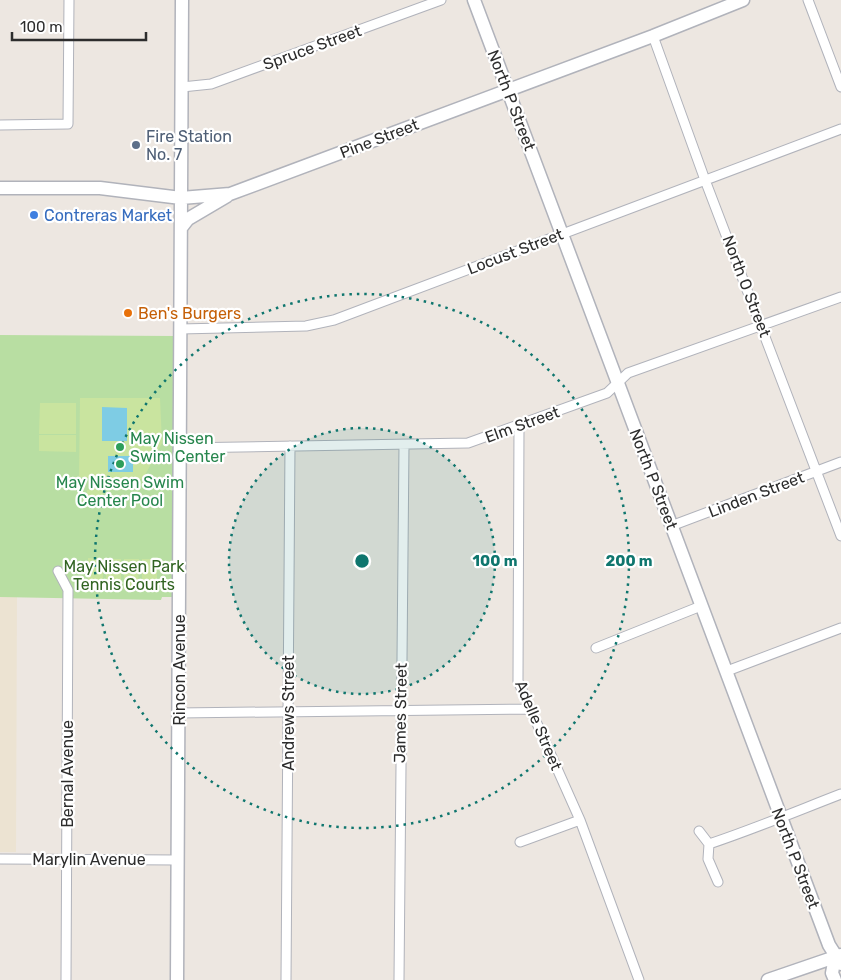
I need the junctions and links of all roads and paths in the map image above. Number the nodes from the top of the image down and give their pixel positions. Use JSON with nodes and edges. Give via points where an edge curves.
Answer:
{"nodes":[{"id":1,"x":69,"y":0,"type":"edge"},
{"id":2,"x":182,"y":0,"type":"edge"},
{"id":3,"x":440,"y":0,"type":"edge"},
{"id":4,"x":474,"y":0,"type":"edge"},
{"id":5,"x":808,"y":0,"type":"edge"},
{"id":6,"x":739,"y":1,"type":"edge"},
{"id":7,"x":653,"y":36,"type":"junction"},
{"id":8,"x":182,"y":87,"type":"junction"},
{"id":9,"x":841,"y":87,"type":"edge"},
{"id":10,"x":508,"y":89,"type":"junction"},
{"id":11,"x":0,"y":125,"type":"edge"},
{"id":12,"x":841,"y":129,"type":"edge"},
{"id":13,"x":705,"y":180,"type":"junction"},
{"id":14,"x":0,"y":188,"type":"edge"},
{"id":15,"x":230,"y":194,"type":"junction"},
{"id":16,"x":181,"y":198,"type":"junction"},
{"id":17,"x":181,"y":228,"type":"junction"},
{"id":18,"x":561,"y":233,"type":"junction"},
{"id":19,"x":841,"y":296,"type":"edge"},
{"id":20,"x":762,"y":326,"type":"junction"},
{"id":21,"x":180,"y":329,"type":"junction"},
{"id":22,"x":618,"y":384,"type":"junction"},
{"id":23,"x":518,"y":426,"type":"junction"},
{"id":24,"x":404,"y":445,"type":"junction"},
{"id":25,"x":290,"y":446,"type":"junction"},
{"id":26,"x":180,"y":448,"type":"junction"},
{"id":27,"x":841,"y":462,"type":"edge"},
{"id":28,"x":817,"y":470,"type":"junction"},
{"id":29,"x":671,"y":526,"type":"junction"},
{"id":30,"x":841,"y":536,"type":"edge"},
{"id":31,"x":58,"y":570,"type":"dead end"},
{"id":32,"x":701,"y":606,"type":"junction"},
{"id":33,"x":841,"y":628,"type":"edge"},
{"id":34,"x":596,"y":648,"type":"dead end"},
{"id":35,"x":726,"y":671,"type":"junction"},
{"id":36,"x":530,"y":709,"type":"junction"},
{"id":37,"x":400,"y":711,"type":"junction"},
{"id":38,"x":288,"y":712,"type":"junction"},
{"id":39,"x":178,"y":713,"type":"junction"},
{"id":40,"x":841,"y":794,"type":"edge"},
{"id":41,"x":781,"y":817,"type":"junction"},
{"id":42,"x":580,"y":820,"type":"junction"},
{"id":43,"x":699,"y":831,"type":"dead end"},
{"id":44,"x":520,"y":842,"type":"dead end"},
{"id":45,"x":709,"y":844,"type":"junction"},
{"id":46,"x":67,"y":858,"type":"junction"},
{"id":47,"x":0,"y":859,"type":"edge"},
{"id":48,"x":178,"y":860,"type":"junction"},
{"id":49,"x":718,"y":882,"type":"dead end"},
{"id":50,"x":839,"y":959,"type":"edge"},
{"id":51,"x":66,"y":980,"type":"edge"},
{"id":52,"x":177,"y":980,"type":"edge"},
{"id":53,"x":286,"y":980,"type":"edge"},
{"id":54,"x":398,"y":980,"type":"edge"},
{"id":55,"x":639,"y":980,"type":"edge"},
{"id":56,"x":768,"y":980,"type":"edge"},
{"id":57,"x":834,"y":980,"type":"edge"}],
"edges":[{"from":1,"to":11,"type":"street","via":[[68,124]]},
{"from":2,"to":8,"type":"street","name":"Rincon Avenue"},
{"from":3,"to":8,"type":"street","name":"Spruce Street","via":[[211,84]]},
{"from":4,"to":10,"type":"street","name":"North P Street"},
{"from":5,"to":9,"type":"street"},
{"from":6,"to":7,"type":"street","name":"Pine Street"},
{"from":7,"to":10,"type":"street","name":"Pine Street"},
{"from":7,"to":13,"type":"street","name":"North O Street"},
{"from":8,"to":16,"type":"street","name":"Rincon Avenue"},
{"from":10,"to":15,"type":"street","name":"Pine Street"},
{"from":10,"to":18,"type":"street","name":"North P Street"},
{"from":12,"to":13,"type":"street","name":"Locust Street"},
{"from":13,"to":18,"type":"street","name":"Locust Street"},
{"from":13,"to":20,"type":"street","name":"North O Street"},
{"from":14,"to":16,"type":"street","name":"Pine Street","via":[[100,188]]},
{"from":15,"to":16,"type":"street","name":"Pine Street"},
{"from":15,"to":17,"type":"street","via":[[188,219]]},
{"from":16,"to":17,"type":"street","name":"Rincon Avenue"},
{"from":17,"to":21,"type":"street","name":"Rincon Avenue"},
{"from":18,"to":21,"type":"street","name":"Locust Street","via":[[334,320],[306,326]]},
{"from":18,"to":22,"type":"street","name":"North P Street"},
{"from":19,"to":20,"type":"street","name":"Elm Street"},
{"from":20,"to":22,"type":"street","name":"Elm Street","via":[[628,373]]},
{"from":20,"to":28,"type":"street","name":"North O Street"},
{"from":21,"to":26,"type":"street","name":"Rincon Avenue"},
{"from":22,"to":23,"type":"street","name":"Elm Street","via":[[607,393]]},
{"from":22,"to":29,"type":"street","name":"North P Street"},
{"from":23,"to":24,"type":"street","name":"Elm Street","via":[[468,443]]},
{"from":23,"to":36,"type":"street","name":"Adelle Street","via":[[518,681]]},
{"from":24,"to":25,"type":"street","name":"Elm Street"},
{"from":24,"to":37,"type":"street","name":"James Street"},
{"from":25,"to":26,"type":"street","name":"Elm Street"},
{"from":25,"to":38,"type":"street","name":"Andrews Street"},
{"from":26,"to":39,"type":"street","name":"Rincon Avenue"},
{"from":27,"to":28,"type":"street","name":"Linden Street"},
{"from":28,"to":29,"type":"street","name":"Linden Street"},
{"from":28,"to":30,"type":"street","name":"North O Street"},
{"from":29,"to":32,"type":"street","name":"North P Street"},
{"from":31,"to":46,"type":"street","name":"Bernal Avenue","via":[[68,590]]},
{"from":32,"to":34,"type":"street"},
{"from":32,"to":35,"type":"street","name":"North P Street"},
{"from":33,"to":35,"type":"street"},
{"from":35,"to":41,"type":"street","name":"North P Street"},
{"from":36,"to":37,"type":"street"},
{"from":36,"to":42,"type":"street","name":"Adelle Street"},
{"from":37,"to":38,"type":"street"},
{"from":37,"to":54,"type":"street","name":"James Street"},
{"from":38,"to":39,"type":"street"},
{"from":38,"to":53,"type":"street","name":"Andrews Street"},
{"from":39,"to":48,"type":"street","name":"Rincon Avenue"},
{"from":40,"to":41,"type":"street"},
{"from":41,"to":45,"type":"street","via":[[770,824]]},
{"from":41,"to":50,"type":"street","name":"North P Street"},
{"from":42,"to":44,"type":"street"},
{"from":42,"to":55,"type":"street","name":"Adelle Street"},
{"from":43,"to":45,"type":"street"},
{"from":45,"to":49,"type":"street","via":[[708,859]]},
{"from":46,"to":47,"type":"street","name":"Marylin Avenue"},
{"from":46,"to":48,"type":"street","name":"Marylin Avenue"},
{"from":46,"to":51,"type":"street","name":"Bernal Avenue"},
{"from":48,"to":52,"type":"street","name":"Rincon Avenue"},
{"from":50,"to":56,"type":"street"},
{"from":50,"to":57,"type":"street","name":"North P Street","via":[[832,973]]}]}
